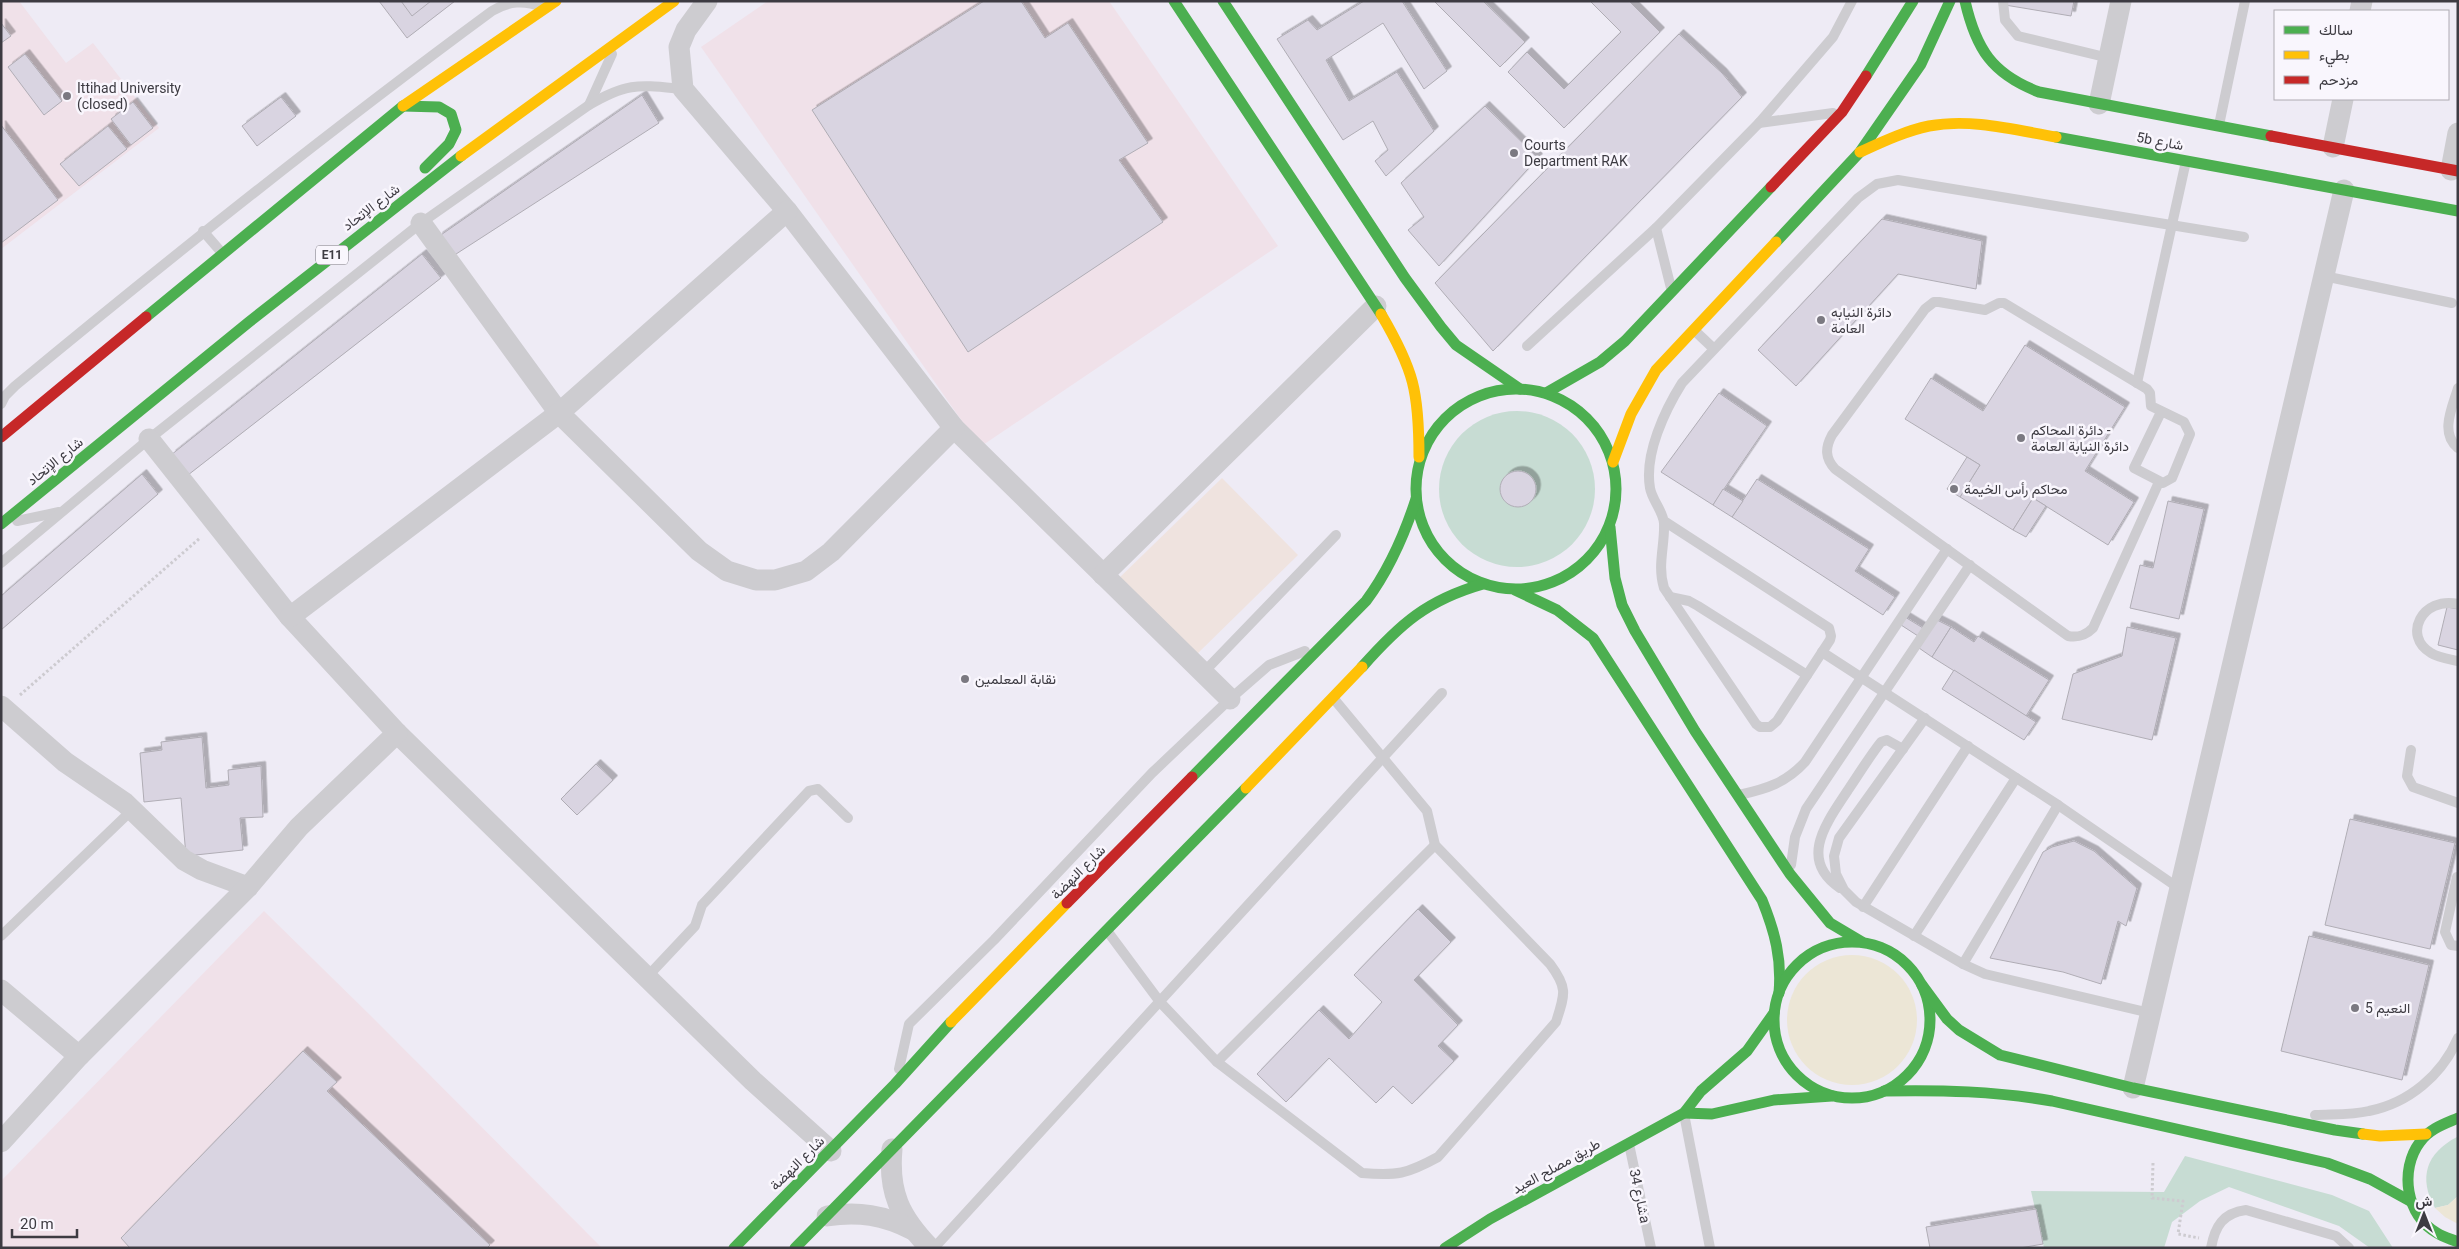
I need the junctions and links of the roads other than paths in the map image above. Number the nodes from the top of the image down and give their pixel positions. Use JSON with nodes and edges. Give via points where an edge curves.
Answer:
{"nodes":[{"id":1,"x":556,"y":1,"type":"edge"},
{"id":2,"x":674,"y":1,"type":"edge"},
{"id":3,"x":707,"y":1,"type":"edge"},
{"id":4,"x":1174,"y":1,"type":"edge"},
{"id":5,"x":1223,"y":1,"type":"edge"},
{"id":6,"x":1852,"y":1,"type":"edge"},
{"id":7,"x":1913,"y":1,"type":"edge"},
{"id":8,"x":1950,"y":1,"type":"edge"},
{"id":9,"x":1964,"y":1,"type":"edge"},
{"id":10,"x":2003,"y":1,"type":"edge"},
{"id":11,"x":2121,"y":1,"type":"edge"},
{"id":12,"x":2245,"y":1,"type":"edge"},
{"id":13,"x":545,"y":8,"type":"junction"},
{"id":14,"x":619,"y":39,"type":"junction"},
{"id":15,"x":2109,"y":58,"type":"junction"},
{"id":16,"x":683,"y":89,"type":"junction"},
{"id":17,"x":2343,"y":100,"type":"edge"},
{"id":18,"x":2100,"y":104,"type":"junction"},
{"id":19,"x":589,"y":105,"type":"junction"},
{"id":20,"x":403,"y":106,"type":"junction"},
{"id":21,"x":1842,"y":112,"type":"junction"},
{"id":22,"x":1760,"y":123,"type":"junction"},
{"id":23,"x":2218,"y":126,"type":"junction"},
{"id":24,"x":2458,"y":133,"type":"edge"},
{"id":25,"x":2198,"y":134,"type":"dead end"},
{"id":26,"x":2333,"y":147,"type":"junction"},
{"id":27,"x":1860,"y":152,"type":"junction"},
{"id":28,"x":2186,"y":161,"type":"junction"},
{"id":29,"x":2454,"y":170,"type":"edge"},
{"id":30,"x":2344,"y":190,"type":"junction"},
{"id":31,"x":2456,"y":210,"type":"edge"},
{"id":32,"x":787,"y":211,"type":"junction"},
{"id":33,"x":421,"y":223,"type":"junction"},
{"id":34,"x":2172,"y":225,"type":"junction"},
{"id":35,"x":1656,"y":228,"type":"junction"},
{"id":36,"x":203,"y":232,"type":"junction"},
{"id":37,"x":2244,"y":237,"type":"dead end"},
{"id":38,"x":354,"y":238,"type":"junction"},
{"id":39,"x":222,"y":253,"type":"junction"},
{"id":40,"x":2324,"y":276,"type":"junction"},
{"id":41,"x":1672,"y":293,"type":"junction"},
{"id":42,"x":2452,"y":304,"type":"dead end"},
{"id":43,"x":1376,"y":306,"type":"junction"},
{"id":44,"x":1694,"y":329,"type":"junction"},
{"id":45,"x":1528,"y":346,"type":"dead end"},
{"id":46,"x":1713,"y":348,"type":"junction"},
{"id":47,"x":2137,"y":383,"type":"junction"},
{"id":48,"x":2458,"y":388,"type":"edge"},
{"id":49,"x":1520,"y":389,"type":"junction"},
{"id":50,"x":1546,"y":393,"type":"junction"},
{"id":51,"x":1,"y":404,"type":"edge"},
{"id":52,"x":2161,"y":412,"type":"junction"},
{"id":53,"x":559,"y":413,"type":"junction"},
{"id":54,"x":954,"y":428,"type":"junction"},
{"id":55,"x":2,"y":436,"type":"edge"},
{"id":56,"x":149,"y":439,"type":"junction"},
{"id":57,"x":2458,"y":448,"type":"edge"},
{"id":58,"x":1614,"y":462,"type":"junction"},
{"id":59,"x":1418,"y":463,"type":"junction"},
{"id":60,"x":2159,"y":482,"type":"junction"},
{"id":61,"x":1416,"y":500,"type":"junction"},
{"id":62,"x":60,"y":512,"type":"junction"},
{"id":63,"x":1664,"y":521,"type":"junction"},
{"id":64,"x":1,"y":524,"type":"edge"},
{"id":65,"x":1610,"y":527,"type":"junction"},
{"id":66,"x":1336,"y":535,"type":"dead end"},
{"id":67,"x":1947,"y":549,"type":"junction"},
{"id":68,"x":1,"y":563,"type":"edge"},
{"id":69,"x":1970,"y":565,"type":"junction"},
{"id":70,"x":1104,"y":575,"type":"junction"},
{"id":71,"x":1483,"y":584,"type":"junction"},
{"id":72,"x":1514,"y":589,"type":"junction"},
{"id":73,"x":1670,"y":597,"type":"junction"},
{"id":74,"x":2458,"y":604,"type":"edge"},
{"id":75,"x":290,"y":617,"type":"junction"},
{"id":76,"x":1325,"y":645,"type":"junction"},
{"id":77,"x":1822,"y":652,"type":"junction"},
{"id":78,"x":2458,"y":661,"type":"edge"},
{"id":79,"x":1203,"y":673,"type":"junction"},
{"id":80,"x":1807,"y":675,"type":"junction"},
{"id":81,"x":1861,"y":677,"type":"junction"},
{"id":82,"x":1884,"y":692,"type":"junction"},
{"id":83,"x":1442,"y":693,"type":"dead end"},
{"id":84,"x":1230,"y":699,"type":"junction"},
{"id":85,"x":1334,"y":699,"type":"junction"},
{"id":86,"x":3,"y":707,"type":"edge"},
{"id":87,"x":1925,"y":718,"type":"junction"},
{"id":88,"x":397,"y":733,"type":"junction"},
{"id":89,"x":1968,"y":746,"type":"junction"},
{"id":90,"x":1902,"y":749,"type":"junction"},
{"id":91,"x":2411,"y":750,"type":"dead end"},
{"id":92,"x":1383,"y":759,"type":"junction"},
{"id":93,"x":2016,"y":778,"type":"junction"},
{"id":94,"x":1738,"y":795,"type":"junction"},
{"id":95,"x":2458,"y":803,"type":"edge"},
{"id":96,"x":2058,"y":806,"type":"junction"},
{"id":97,"x":132,"y":810,"type":"junction"},
{"id":98,"x":848,"y":818,"type":"dead end"},
{"id":99,"x":1435,"y":845,"type":"junction"},
{"id":100,"x":1790,"y":874,"type":"junction"},
{"id":101,"x":2457,"y":877,"type":"edge"},
{"id":102,"x":248,"y":887,"type":"junction"},
{"id":103,"x":2180,"y":889,"type":"junction"},
{"id":104,"x":1844,"y":890,"type":"junction"},
{"id":105,"x":1863,"y":906,"type":"junction"},
{"id":106,"x":1107,"y":931,"type":"junction"},
{"id":107,"x":1,"y":936,"type":"edge"},
{"id":108,"x":1914,"y":936,"type":"junction"},
{"id":109,"x":1862,"y":942,"type":"junction"},
{"id":110,"x":2458,"y":946,"type":"edge"},
{"id":111,"x":1962,"y":964,"type":"junction"},
{"id":112,"x":647,"y":977,"type":"junction"},
{"id":113,"x":1922,"y":985,"type":"junction"},
{"id":114,"x":1,"y":990,"type":"edge"},
{"id":115,"x":1779,"y":993,"type":"junction"},
{"id":116,"x":1160,"y":1002,"type":"junction"},
{"id":117,"x":1774,"y":1013,"type":"junction"},
{"id":118,"x":2150,"y":1013,"type":"junction"},
{"id":119,"x":2458,"y":1038,"type":"edge"},
{"id":120,"x":78,"y":1056,"type":"junction"},
{"id":121,"x":1217,"y":1062,"type":"junction"},
{"id":122,"x":896,"y":1084,"type":"junction"},
{"id":123,"x":2132,"y":1088,"type":"junction"},
{"id":124,"x":1884,"y":1091,"type":"junction"},
{"id":125,"x":1834,"y":1096,"type":"junction"},
{"id":126,"x":2458,"y":1105,"type":"edge"},
{"id":127,"x":1684,"y":1113,"type":"junction"},
{"id":128,"x":2264,"y":1116,"type":"junction"},
{"id":129,"x":2454,"y":1119,"type":"edge"},
{"id":130,"x":2426,"y":1134,"type":"junction"},
{"id":131,"x":1,"y":1142,"type":"edge"},
{"id":132,"x":1629,"y":1143,"type":"junction"},
{"id":133,"x":892,"y":1150,"type":"junction"},
{"id":134,"x":831,"y":1151,"type":"junction"},
{"id":135,"x":2410,"y":1201,"type":"junction"},
{"id":136,"x":827,"y":1216,"type":"junction"},
{"id":137,"x":2425,"y":1225,"type":"junction"},
{"id":138,"x":913,"y":1230,"type":"junction"},
{"id":139,"x":2425,"y":1240,"type":"dead end"},
{"id":140,"x":2458,"y":1242,"type":"edge"},
{"id":141,"x":734,"y":1248,"type":"edge"},
{"id":142,"x":796,"y":1248,"type":"edge"},
{"id":143,"x":932,"y":1248,"type":"edge"},
{"id":144,"x":1445,"y":1248,"type":"edge"},
{"id":145,"x":1651,"y":1248,"type":"edge"},
{"id":146,"x":1710,"y":1248,"type":"edge"},
{"id":147,"x":2211,"y":1248,"type":"edge"},
{"id":148,"x":2349,"y":1248,"type":"edge"}],
"edges":[{"from":1,"to":13,"type":"main road"},
{"from":2,"to":14,"type":"main road","name":"شارع الإتحاد","number":"E11"},
{"from":3,"to":16,"type":"street","via":[[686,30],[679,47]]},
{"from":4,"to":43,"type":"main road"},
{"from":5,"to":49,"type":"main road","via":[[1440,328],[1478,362]]},
{"from":6,"to":22,"type":"lane","via":[[1833,36]]},
{"from":7,"to":21,"type":"main road"},
{"from":8,"to":27,"type":"main road","via":[[1921,64]]},
{"from":9,"to":18,"type":"main road","name":"5b شارع","via":[[1973,36],[2000,72],[2032,90]]},
{"from":10,"to":15,"type":"lane","via":[[2005,20],[2018,36]]},
{"from":11,"to":15,"type":"street"},
{"from":12,"to":23,"type":"lane"},
{"from":13,"to":20,"type":"main road"},
{"from":13,"to":36,"type":"lane","via":[[518,1],[492,11]]},
{"from":14,"to":19,"type":"lane"},
{"from":14,"to":38,"type":"main road","name":"شارع الإتحاد","number":"E11"},
{"from":15,"to":18,"type":"street"},
{"from":16,"to":19,"type":"lane","via":[[641,85],[614,90]]},
{"from":16,"to":32,"type":"street"},
{"from":17,"to":26,"type":"street"},
{"from":18,"to":23,"type":"main road","name":"5b شارع"},
{"from":19,"to":33,"type":"lane"},
{"from":20,"to":38,"type":"main road","via":[[439,107],[451,114],[456,130],[449,144]]},
{"from":20,"to":39,"type":"main road"},
{"from":21,"to":22,"type":"lane"},
{"from":21,"to":41,"type":"main road"},
{"from":22,"to":35,"type":"lane"},
{"from":23,"to":25,"type":"main road"},
{"from":23,"to":26,"type":"main road","name":"5b شارع"},
{"from":24,"to":29,"type":"street"},
{"from":26,"to":29,"type":"main road","name":"5b شارع"},
{"from":27,"to":28,"type":"main road","name":"5b شارع","via":[[1915,129],[1946,124],[2076,135]]},
{"from":27,"to":44,"type":"main road"},
{"from":28,"to":30,"type":"main road","name":"5b شارع"},
{"from":28,"to":34,"type":"lane"},
{"from":30,"to":31,"type":"main road","name":"5b شارع"},
{"from":30,"to":40,"type":"street"},
{"from":32,"to":53,"type":"street"},
{"from":32,"to":54,"type":"street"},
{"from":33,"to":53,"type":"street"},
{"from":33,"to":56,"type":"lane"},
{"from":34,"to":37,"type":"lane"},
{"from":34,"to":46,"type":"lane","via":[[1908,181],[1888,181],[1862,194]]},
{"from":34,"to":47,"type":"lane"},
{"from":35,"to":41,"type":"lane"},
{"from":35,"to":45,"type":"lane"},
{"from":36,"to":39,"type":"lane"},
{"from":36,"to":51,"type":"lane","via":[[15,386]]},
{"from":38,"to":64,"type":"main road","name":"شارع الإتحاد","number":"E11"},
{"from":39,"to":55,"type":"main road"},
{"from":40,"to":42,"type":"lane"},
{"from":40,"to":103,"type":"street"},
{"from":41,"to":50,"type":"main road","via":[[1625,342],[1600,362]]},
{"from":43,"to":59,"type":"main road","via":[[1398,343],[1414,382],[1419,409]]},
{"from":43,"to":70,"type":"street"},
{"from":44,"to":46,"type":"lane"},
{"from":44,"to":58,"type":"main road","via":[[1656,370],[1636,400],[1624,426]]},
{"from":46,"to":63,"type":"lane","via":[[1672,399],[1655,442],[1649,483]]},
{"from":47,"to":52,"type":"lane","via":[[2149,390],[2151,406]]},
{"from":47,"to":67,"type":"lane","via":[[2004,303],[1985,310],[1939,302],[1929,305],[1832,435],[1827,456],[1835,469]]},
{"from":48,"to":57,"type":"lane","via":[[2448,427],[2450,438]]},
{"from":49,"to":50,"type":"main road"},
{"from":49,"to":59,"type":"main road","via":[[1487,393],[1456,408],[1433,432]]},
{"from":50,"to":58,"type":"main road","via":[[1569,403],[1588,419],[1604,439]]},
{"from":52,"to":60,"type":"lane","via":[[2134,465],[2137,472]]},
{"from":52,"to":60,"type":"lane","via":[[2184,422],[2190,434],[2172,478],[2167,483]]},
{"from":53,"to":54,"type":"street","via":[[699,551],[727,571],[756,580],[775,580],[806,572],[831,552]]},
{"from":53,"to":75,"type":"street"},
{"from":54,"to":70,"type":"street"},
{"from":56,"to":62,"type":"lane"},
{"from":56,"to":75,"type":"street"},
{"from":58,"to":65,"type":"main road","via":[[1617,495]]},
{"from":59,"to":61,"type":"main road"},
{"from":60,"to":69,"type":"lane","via":[[2093,628],[2084,636],[2068,636]]},
{"from":61,"to":71,"type":"main road","via":[[1423,527],[1437,551],[1457,571]]},
{"from":61,"to":76,"type":"main road","name":"شارع النهضة","via":[[1404,537],[1382,581]]},
{"from":62,"to":64,"type":"lane"},
{"from":62,"to":68,"type":"lane"},
{"from":63,"to":73,"type":"lane","via":[[1660,572]]},
{"from":63,"to":77,"type":"lane","via":[[1829,628],[1831,636]]},
{"from":65,"to":72,"type":"main road","via":[[1594,553],[1572,573],[1544,586]]},
{"from":65,"to":94,"type":"main road","via":[[1615,578],[1622,605],[1695,731]]},
{"from":66,"to":79,"type":"lane"},
{"from":67,"to":69,"type":"lane"},
{"from":67,"to":81,"type":"lane"},
{"from":69,"to":82,"type":"lane"},
{"from":70,"to":79,"type":"street"},
{"from":71,"to":72,"type":"main road"},
{"from":71,"to":85,"type":"main road","via":[[1452,593],[1424,608],[1406,622]]},
{"from":72,"to":115,"type":"main road","via":[[1549,603],[1575,620],[1593,638],[1762,900],[1781,958]]},
{"from":73,"to":80,"type":"lane","via":[[1698,606]]},
{"from":73,"to":80,"type":"lane","via":[[1760,727],[1774,725]]},
{"from":74,"to":78,"type":"lane","via":[[2442,602],[2426,610],[2418,624],[2420,641],[2431,654]]},
{"from":75,"to":88,"type":"street"},
{"from":76,"to":84,"type":"lane","via":[[1269,665]]},
{"from":76,"to":122,"type":"main road","name":"شارع النهضة","via":[[980,992]]},
{"from":77,"to":80,"type":"lane"},
{"from":77,"to":81,"type":"lane"},
{"from":79,"to":84,"type":"street"},
{"from":81,"to":82,"type":"lane"},
{"from":81,"to":94,"type":"lane","via":[[1797,771],[1777,785]]},
{"from":82,"to":87,"type":"lane"},
{"from":82,"to":100,"type":"lane","via":[[1806,809],[1795,837]]},
{"from":83,"to":92,"type":"lane"},
{"from":84,"to":122,"type":"lane","via":[[1152,773],[994,940],[909,1024]]},
{"from":85,"to":92,"type":"lane"},
{"from":85,"to":106,"type":"main road"},
{"from":86,"to":97,"type":"street","via":[[65,762]]},
{"from":87,"to":89,"type":"lane"},
{"from":87,"to":90,"type":"lane"},
{"from":88,"to":102,"type":"street","via":[[299,827]]},
{"from":88,"to":112,"type":"street"},
{"from":89,"to":93,"type":"lane"},
{"from":89,"to":105,"type":"lane"},
{"from":90,"to":104,"type":"lane","via":[[1839,838],[1834,865]]},
{"from":90,"to":104,"type":"lane","via":[[1887,740],[1881,742],[1824,827],[1819,844],[1820,862],[1829,878]]},
{"from":91,"to":95,"type":"lane","via":[[2407,776],[2413,787]]},
{"from":92,"to":99,"type":"lane","via":[[1427,811]]},
{"from":92,"to":116,"type":"lane"},
{"from":93,"to":96,"type":"lane"},
{"from":93,"to":108,"type":"lane"},
{"from":94,"to":100,"type":"main road"},
{"from":96,"to":103,"type":"lane"},
{"from":96,"to":111,"type":"lane"},
{"from":97,"to":102,"type":"street","via":[[184,860]]},
{"from":97,"to":107,"type":"lane"},
{"from":98,"to":112,"type":"lane","via":[[818,789],[808,791],[702,906],[695,926]]},
{"from":99,"to":121,"type":"lane"},
{"from":99,"to":121,"type":"lane","via":[[1550,964],[1562,980],[1564,999],[1556,1022],[1438,1157],[1415,1170],[1392,1176],[1362,1173]]},
{"from":100,"to":109,"type":"main road","via":[[1830,923]]},
{"from":101,"to":110,"type":"lane","via":[[2445,932],[2452,944]]},
{"from":102,"to":120,"type":"street"},
{"from":103,"to":118,"type":"street"},
{"from":104,"to":105,"type":"lane"},
{"from":105,"to":108,"type":"lane"},
{"from":106,"to":116,"type":"lane"},
{"from":106,"to":133,"type":"main road"},
{"from":108,"to":111,"type":"lane"},
{"from":109,"to":113,"type":"main road","via":[[1887,950],[1907,964]]},
{"from":109,"to":115,"type":"main road","via":[[1828,946],[1803,959],[1789,974]]},
{"from":111,"to":118,"type":"lane","via":[[2009,981]]},
{"from":112,"to":134,"type":"street","via":[[753,1081]]},
{"from":113,"to":123,"type":"main road","via":[[1947,1019],[1986,1048]]},
{"from":113,"to":124,"type":"main road","via":[[1930,1009],[1930,1034],[1921,1058],[1906,1078]]},
{"from":114,"to":120,"type":"street"},
{"from":115,"to":117,"type":"main road"},
{"from":116,"to":121,"type":"lane"},
{"from":116,"to":143,"type":"lane"},
{"from":117,"to":125,"type":"main road","via":[[1783,1056],[1796,1074],[1814,1088]]},
{"from":117,"to":127,"type":"main road","name":"طريق مصلح العيد","via":[[1751,1047],[1695,1095]]},
{"from":118,"to":123,"type":"street"},
{"from":119,"to":128,"type":"lane","via":[[2446,1060],[2425,1083],[2399,1101],[2353,1114]]},
{"from":120,"to":131,"type":"street"},
{"from":122,"to":134,"type":"main road","name":"شارع النهضة"},
{"from":123,"to":128,"type":"main road"},
{"from":124,"to":125,"type":"main road","via":[[1860,1098]]},
{"from":124,"to":135,"type":"main road","via":[[1985,1091],[2052,1101],[2327,1164],[2370,1179]]},
{"from":125,"to":127,"type":"main road","via":[[1779,1098],[1714,1115]]},
{"from":126,"to":129,"type":"main road"},
{"from":127,"to":132,"type":"main road","name":"طريق مصلح العيد"},
{"from":127,"to":146,"type":"lane"},
{"from":128,"to":130,"type":"main road","via":[[2358,1134]]},
{"from":129,"to":130,"type":"main road"},
{"from":130,"to":135,"type":"main road","via":[[2417,1145],[2407,1172]]},
{"from":132,"to":144,"type":"main road","name":"طريق مصلح العيد","via":[[1490,1219]]},
{"from":132,"to":145,"type":"lane","name":"شارع 34a"},
{"from":133,"to":136,"type":"main road"},
{"from":133,"to":138,"type":"street","via":[[892,1184],[903,1216]]},
{"from":134,"to":141,"type":"main road","name":"شارع النهضة"},
{"from":135,"to":137,"type":"main road"},
{"from":136,"to":138,"type":"street","via":[[862,1213],[897,1222]]},
{"from":136,"to":142,"type":"main road"},
{"from":137,"to":139,"type":"main road"},
{"from":137,"to":140,"type":"main road","via":[[2436,1234]]},
{"from":138,"to":143,"type":"street"},
{"from":147,"to":148,"type":"lane","via":[[2223,1219],[2246,1210],[2336,1236]]}]}
